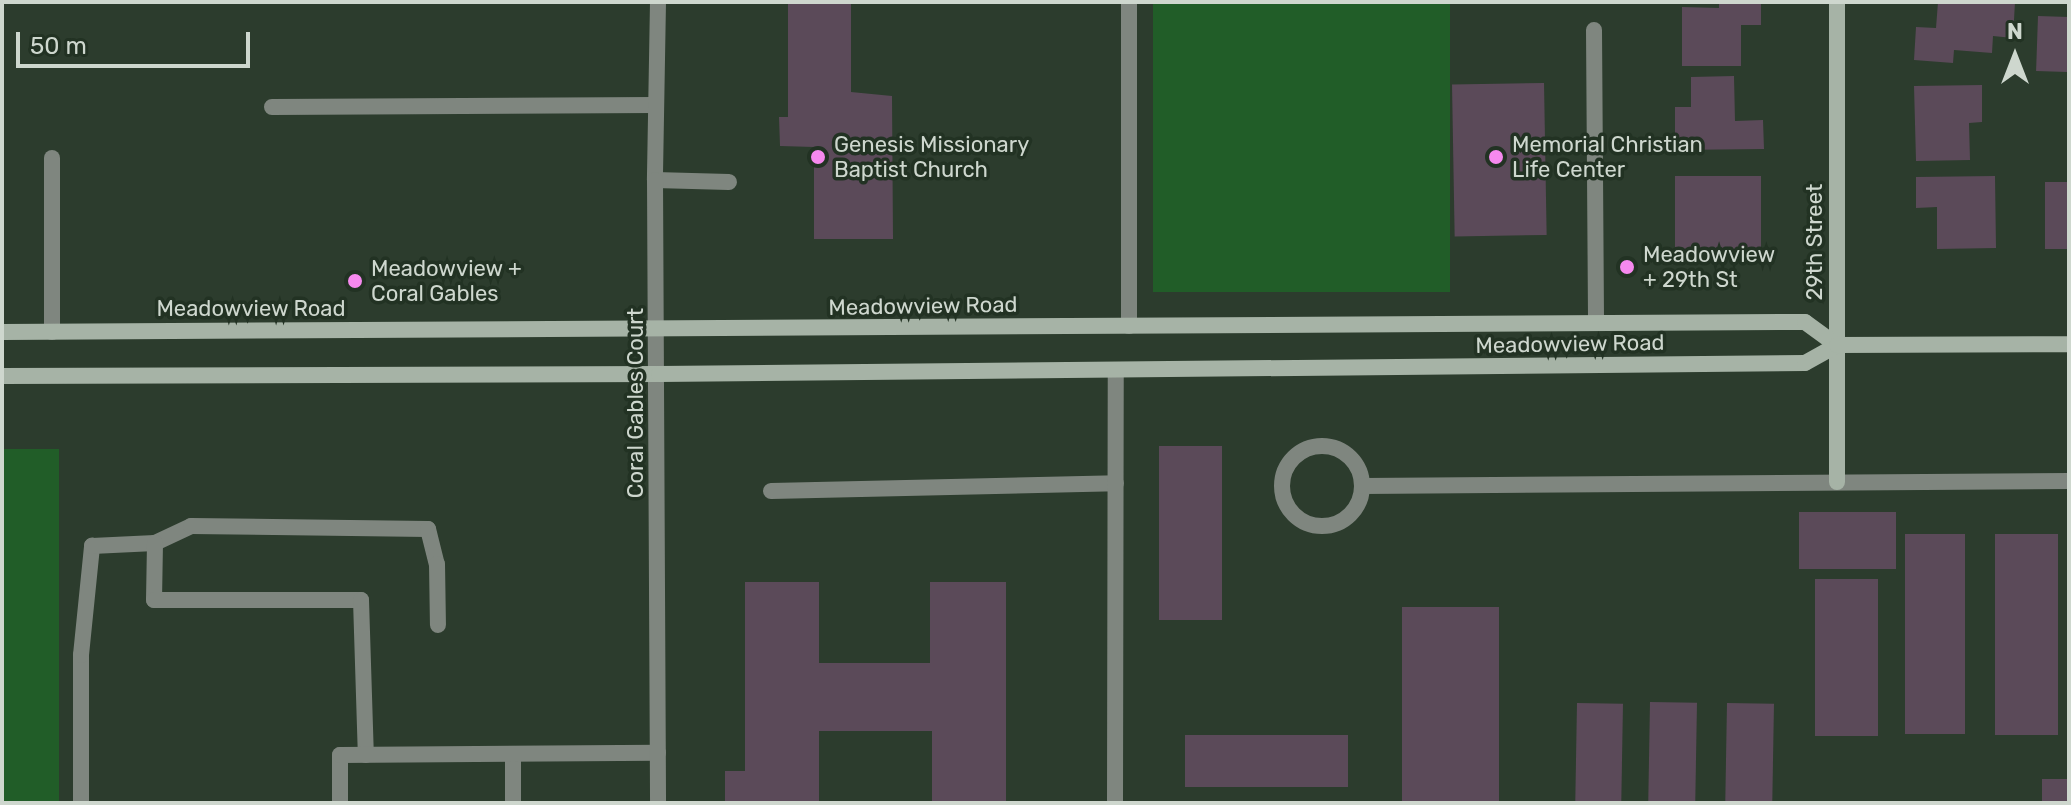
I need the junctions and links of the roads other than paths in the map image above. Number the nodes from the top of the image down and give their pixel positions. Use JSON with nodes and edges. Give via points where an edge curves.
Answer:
{"nodes":[{"id":1,"x":658,"y":2,"type":"edge"},
{"id":2,"x":1129,"y":2,"type":"edge"},
{"id":3,"x":1837,"y":2,"type":"edge"},
{"id":4,"x":1594,"y":30,"type":"dead end"},
{"id":5,"x":655,"y":105,"type":"junction"},
{"id":6,"x":272,"y":107,"type":"dead end"},
{"id":7,"x":52,"y":158,"type":"dead end"},
{"id":8,"x":655,"y":180,"type":"junction"},
{"id":9,"x":729,"y":182,"type":"dead end"},
{"id":10,"x":1596,"y":323,"type":"junction"},
{"id":11,"x":1129,"y":326,"type":"junction"},
{"id":12,"x":658,"y":331,"type":"junction"},
{"id":13,"x":2,"y":332,"type":"edge"},
{"id":14,"x":52,"y":332,"type":"junction"},
{"id":15,"x":2069,"y":344,"type":"edge"},
{"id":16,"x":1837,"y":345,"type":"junction"},
{"id":17,"x":1116,"y":370,"type":"junction"},
{"id":18,"x":659,"y":374,"type":"junction"},
{"id":19,"x":2,"y":376,"type":"edge"},
{"id":20,"x":2069,"y":481,"type":"edge"},
{"id":21,"x":1837,"y":482,"type":"junction"},
{"id":22,"x":1116,"y":483,"type":"junction"},
{"id":23,"x":1363,"y":486,"type":"junction"},
{"id":24,"x":771,"y":491,"type":"dead end"},
{"id":25,"x":155,"y":543,"type":"junction"},
{"id":26,"x":438,"y":625,"type":"dead end"},
{"id":27,"x":658,"y":753,"type":"junction"},
{"id":28,"x":513,"y":754,"type":"junction"},
{"id":29,"x":366,"y":755,"type":"junction"},
{"id":30,"x":81,"y":803,"type":"edge"},
{"id":31,"x":340,"y":803,"type":"edge"},
{"id":32,"x":513,"y":803,"type":"edge"},
{"id":33,"x":658,"y":803,"type":"edge"},
{"id":34,"x":1115,"y":803,"type":"edge"}],
"edges":[{"from":1,"to":5,"type":"street","name":"Coral Gables Court"},
{"from":2,"to":11,"type":"street"},
{"from":3,"to":16,"type":"main road","name":"29th Street"},
{"from":4,"to":10,"type":"street"},
{"from":5,"to":6,"type":"street"},
{"from":5,"to":8,"type":"street","name":"Coral Gables Court"},
{"from":7,"to":14,"type":"street"},
{"from":8,"to":9,"type":"street"},
{"from":8,"to":12,"type":"street","name":"Coral Gables Court"},
{"from":10,"to":11,"type":"main road","name":"Meadowview Road"},
{"from":10,"to":16,"type":"main road","name":"Meadowview Road","via":[[1805,322]]},
{"from":11,"to":12,"type":"main road","name":"Meadowview Road"},
{"from":12,"to":14,"type":"main road","name":"Meadowview Road"},
{"from":12,"to":18,"type":"street","name":"Coral Gables Court"},
{"from":13,"to":14,"type":"main road","name":"Meadowview Road"},
{"from":15,"to":16,"type":"main road","name":"Meadowview Road"},
{"from":16,"to":17,"type":"main road","name":"Meadowview Road","via":[[1805,363]]},
{"from":16,"to":21,"type":"main road","name":"29th Street"},
{"from":17,"to":18,"type":"main road","name":"Meadowview Road"},
{"from":17,"to":22,"type":"street"},
{"from":18,"to":19,"type":"main road","name":"Meadowview Road"},
{"from":18,"to":27,"type":"street","name":"Coral Gables Court"},
{"from":20,"to":21,"type":"street"},
{"from":21,"to":23,"type":"street"},
{"from":22,"to":24,"type":"street"},
{"from":22,"to":34,"type":"street"},
{"from":23,"to":23,"type":"street","via":[[1351,458],[1322,446],[1294,458],[1282,486],[1294,515],[1323,527],[1351,515]]},
{"from":25,"to":26,"type":"street","via":[[191,526],[428,529],[437,564]]},
{"from":25,"to":29,"type":"street","via":[[154,600],[361,600]]},
{"from":25,"to":30,"type":"street","via":[[92,546],[81,655]]},
{"from":27,"to":28,"type":"street"},
{"from":27,"to":33,"type":"street","name":"Coral Gables Court"},
{"from":28,"to":29,"type":"street"},
{"from":28,"to":32,"type":"street"},
{"from":29,"to":31,"type":"street","via":[[340,755]]}]}
